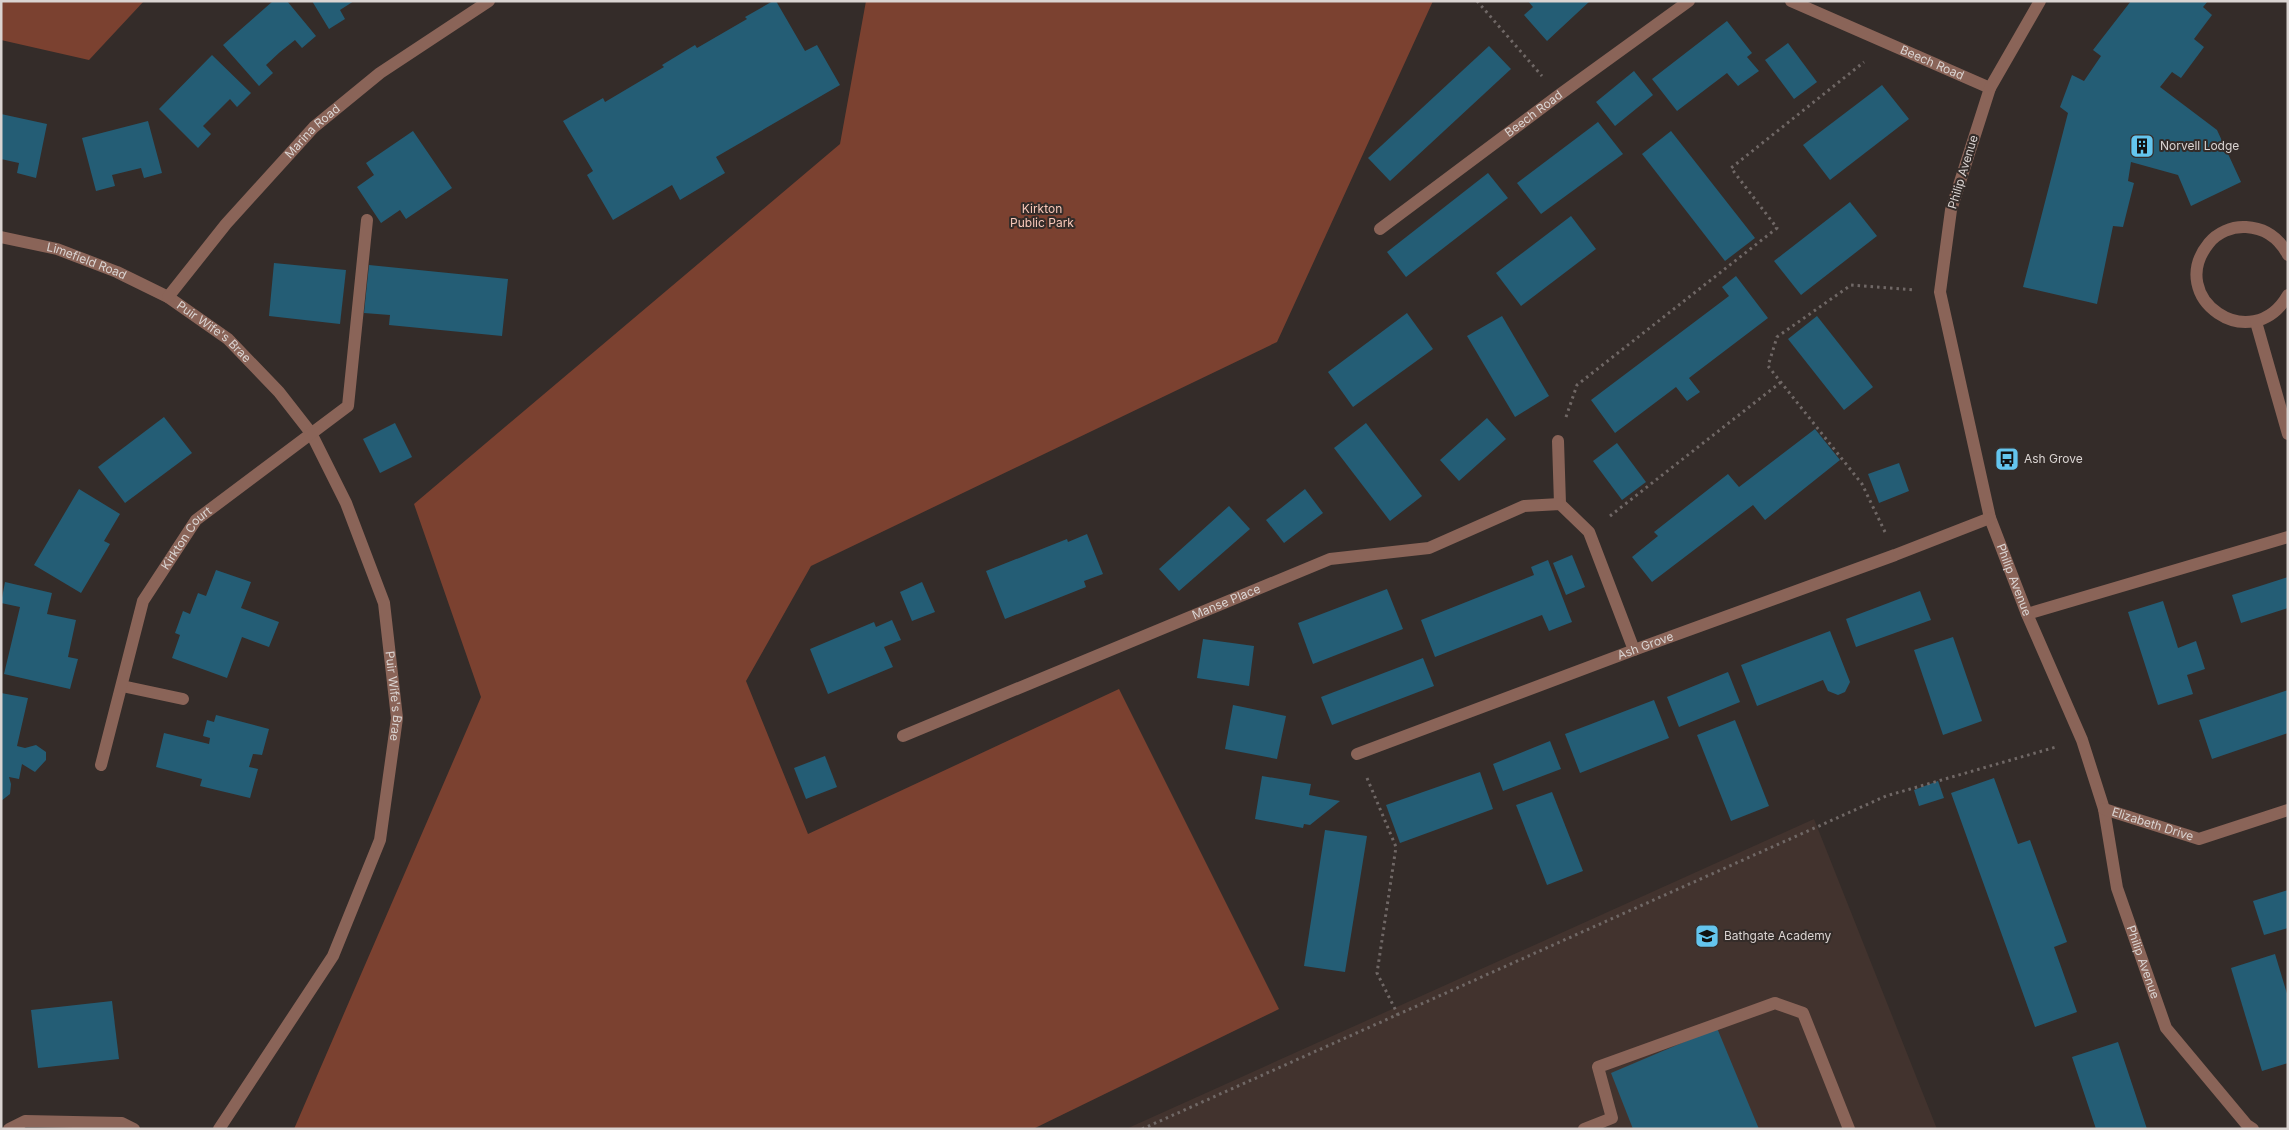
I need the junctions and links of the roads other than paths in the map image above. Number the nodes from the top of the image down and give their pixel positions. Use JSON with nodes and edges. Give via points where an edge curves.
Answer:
{"nodes":[{"id":1,"x":489,"y":1,"type":"edge"},
{"id":2,"x":1690,"y":1,"type":"edge"},
{"id":3,"x":1791,"y":1,"type":"edge"},
{"id":4,"x":2040,"y":1,"type":"edge"},
{"id":5,"x":1990,"y":88,"type":"junction"},
{"id":6,"x":367,"y":220,"type":"dead end"},
{"id":7,"x":1380,"y":229,"type":"dead end"},
{"id":8,"x":1,"y":237,"type":"edge"},
{"id":9,"x":2288,"y":255,"type":"edge"},
{"id":10,"x":2288,"y":296,"type":"edge"},
{"id":11,"x":168,"y":297,"type":"junction"},
{"id":12,"x":2256,"y":322,"type":"junction"},
{"id":13,"x":311,"y":433,"type":"junction"},
{"id":14,"x":2288,"y":434,"type":"edge"},
{"id":15,"x":1558,"y":441,"type":"road end"},
{"id":16,"x":1560,"y":504,"type":"junction"},
{"id":17,"x":1990,"y":518,"type":"junction"},
{"id":18,"x":2288,"y":537,"type":"edge"},
{"id":19,"x":2027,"y":614,"type":"junction"},
{"id":20,"x":1634,"y":650,"type":"junction"},
{"id":21,"x":122,"y":686,"type":"junction"},
{"id":22,"x":183,"y":699,"type":"dead end"},
{"id":23,"x":903,"y":736,"type":"dead end"},
{"id":24,"x":1357,"y":754,"type":"road end"},
{"id":25,"x":102,"y":765,"type":"dead end"},
{"id":26,"x":2104,"y":809,"type":"junction"},
{"id":27,"x":2288,"y":810,"type":"edge"},
{"id":28,"x":9,"y":1129,"type":"edge"},
{"id":29,"x":134,"y":1129,"type":"edge"},
{"id":30,"x":219,"y":1129,"type":"edge"},
{"id":31,"x":1584,"y":1129,"type":"edge"},
{"id":32,"x":1849,"y":1129,"type":"edge"},
{"id":33,"x":2253,"y":1129,"type":"edge"}],
"edges":[{"from":1,"to":11,"type":"street","name":"Marina Road","via":[[380,73],[314,127],[226,224]]},
{"from":2,"to":7,"type":"street","name":"Beech Road"},
{"from":3,"to":5,"type":"street","name":"Beech Road"},
{"from":4,"to":5,"type":"street","name":"Philip Avenue"},
{"from":5,"to":17,"type":"street","name":"Philip Avenue","via":[[1951,210],[1940,292]]},
{"from":6,"to":13,"type":"street","name":"Kirkton Court","via":[[348,406]]},
{"from":8,"to":11,"type":"street","name":"Limefield Road","via":[[57,249],[118,272]]},
{"from":9,"to":12,"type":"street","via":[[2272,235],[2258,228],[2243,226],[2213,238],[2203,250],[2197,265],[2197,282],[2211,310],[2240,323]]},
{"from":10,"to":12,"type":"street","via":[[2271,316]]},
{"from":11,"to":13,"type":"street","name":"Puir Wife's Brae","via":[[228,339],[279,392]]},
{"from":12,"to":14,"type":"street"},
{"from":13,"to":21,"type":"street","name":"Kirkton Court","via":[[196,520],[144,601]]},
{"from":13,"to":30,"type":"street","name":"Puir Wife's Brae","via":[[346,503],[384,603],[396,728],[380,840],[333,956]]},
{"from":15,"to":16,"type":"street"},
{"from":16,"to":20,"type":"street","via":[[1590,532]]},
{"from":16,"to":23,"type":"street","name":"Manse Place","via":[[1524,506],[1429,548],[1330,559]]},
{"from":17,"to":19,"type":"street","name":"Philip Avenue"},
{"from":17,"to":20,"type":"street","name":"Ash Grove"},
{"from":18,"to":19,"type":"street"},
{"from":19,"to":26,"type":"street","name":"Philip Avenue","via":[[2082,740]]},
{"from":20,"to":24,"type":"street","name":"Ash Grove"},
{"from":21,"to":22,"type":"street"},
{"from":21,"to":25,"type":"street","name":"Kirkton Court"},
{"from":26,"to":27,"type":"street","name":"Elizabeth Drive","via":[[2199,839]]},
{"from":26,"to":33,"type":"street","name":"Philip Avenue","via":[[2117,888],[2166,1028]]},
{"from":28,"to":29,"type":"street","via":[[25,1121],[122,1123]]},
{"from":31,"to":32,"type":"street","via":[[1612,1118],[1598,1067],[1775,1003],[1803,1013]]}]}
